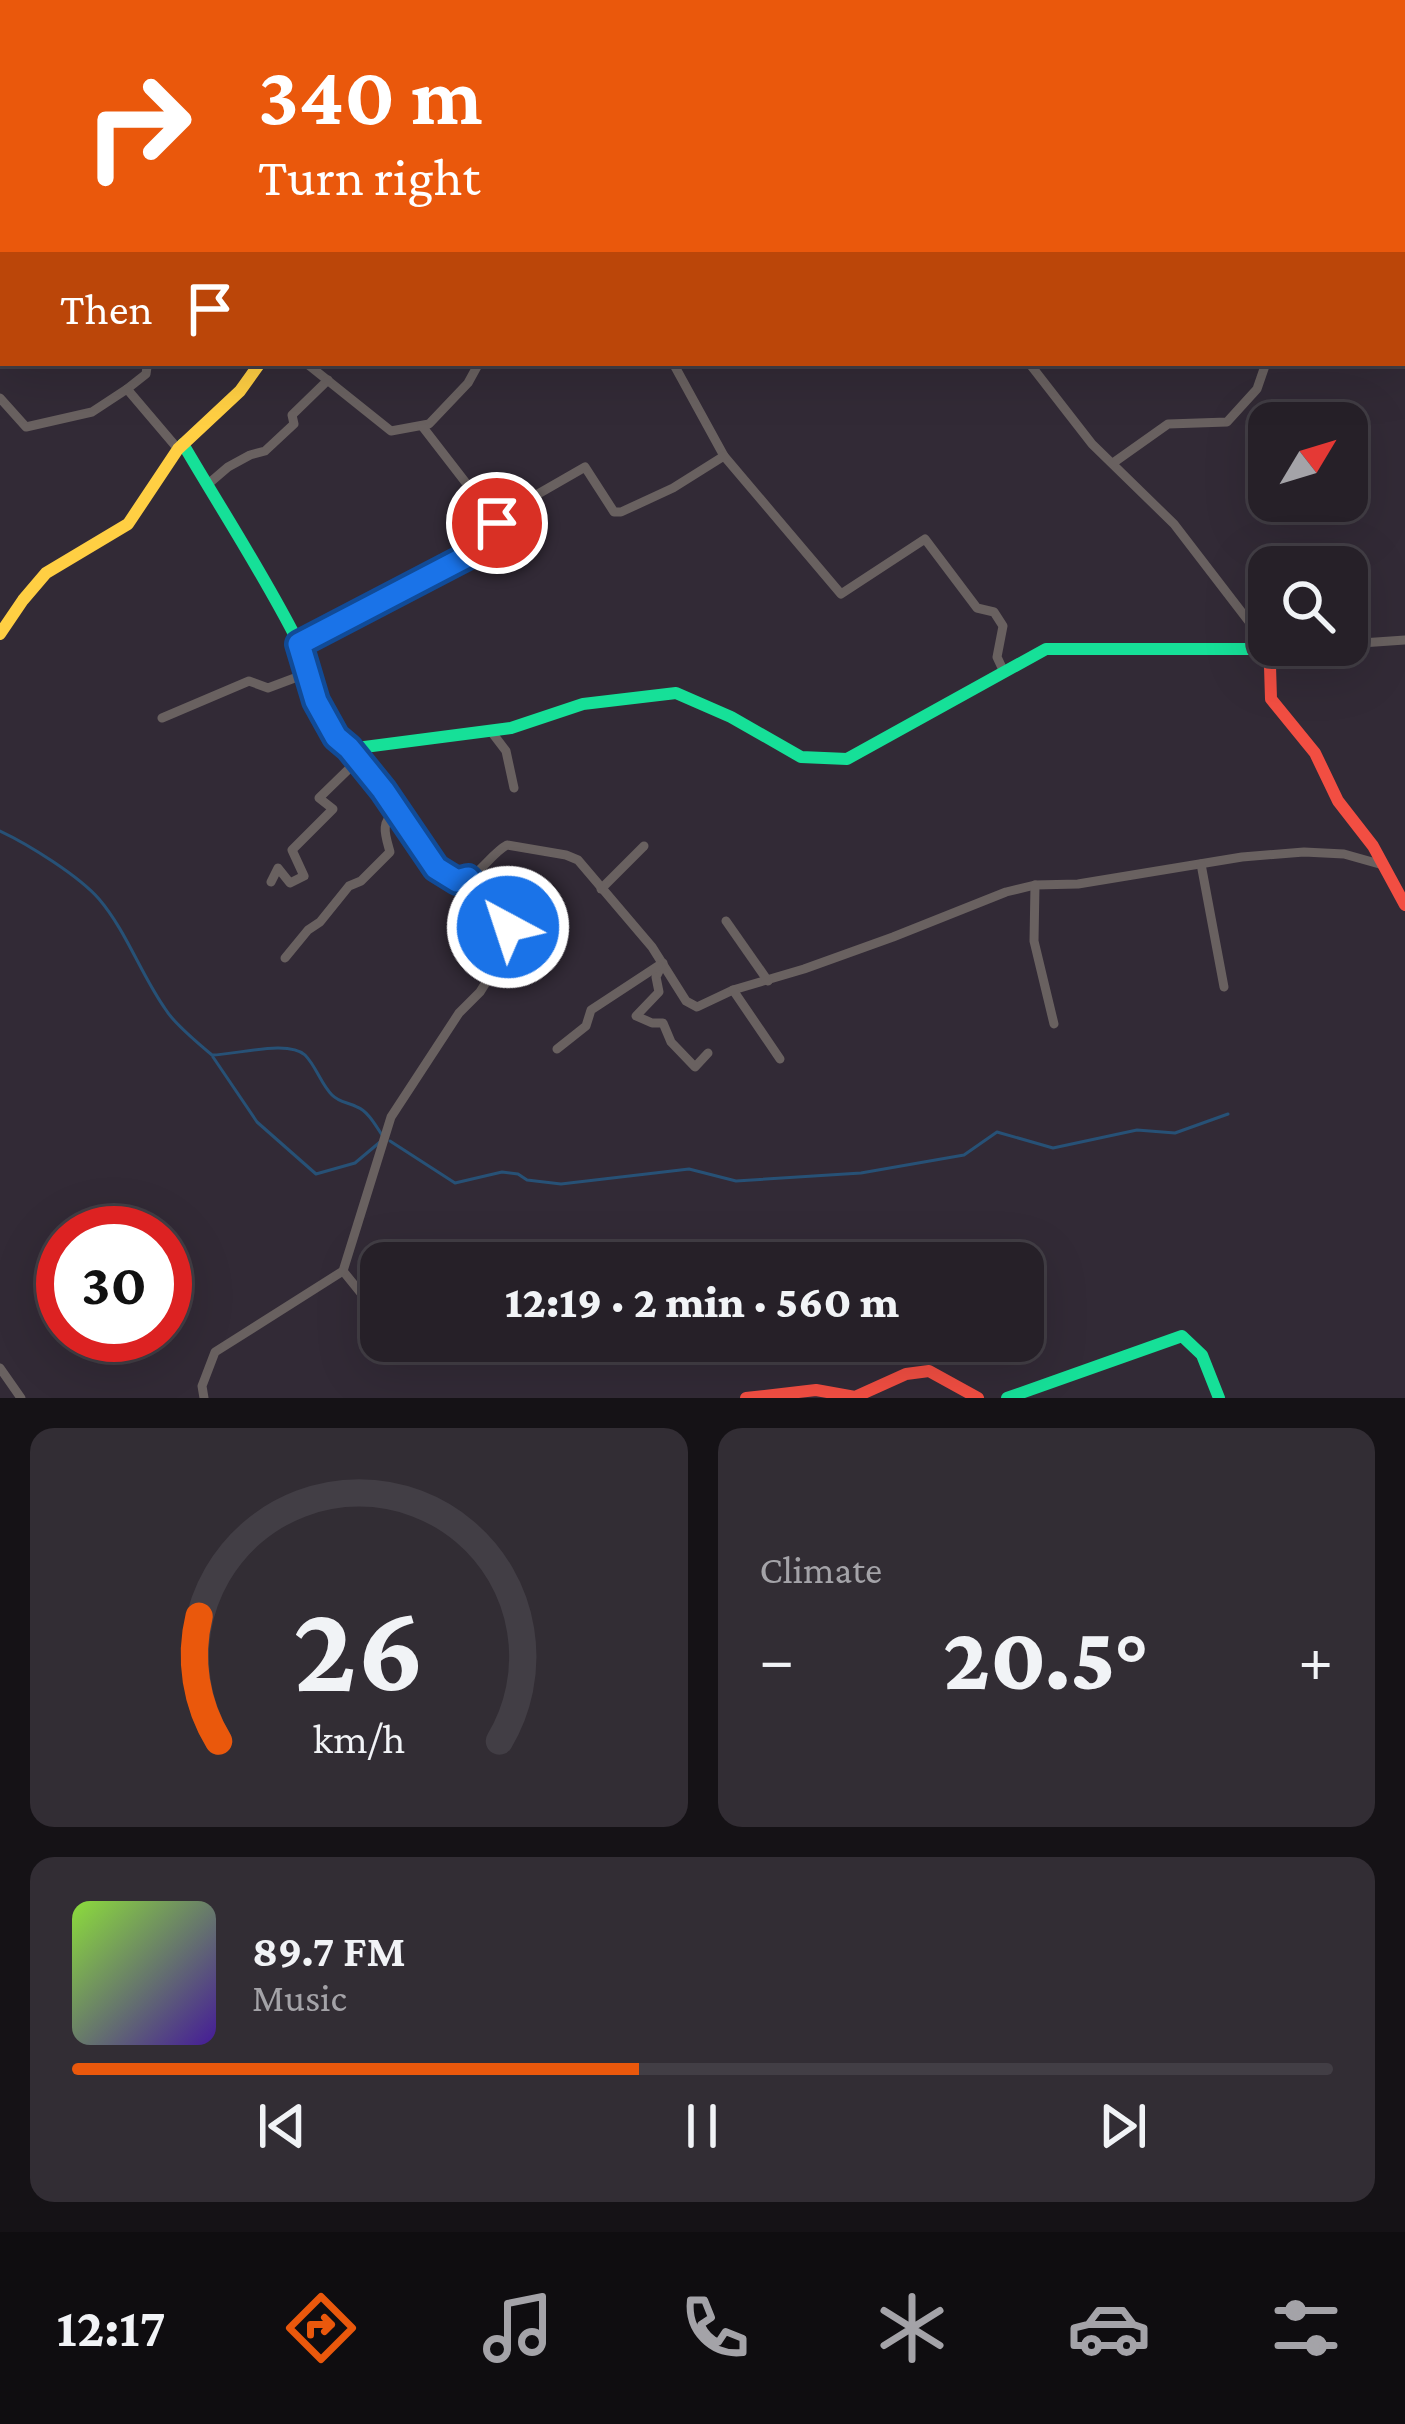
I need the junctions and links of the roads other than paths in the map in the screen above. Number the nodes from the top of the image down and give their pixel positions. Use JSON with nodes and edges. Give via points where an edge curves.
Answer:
{"nodes":[{"id":1,"x":146,"y":366,"type":"edge"},
{"id":2,"x":258,"y":366,"type":"edge"},
{"id":3,"x":311,"y":366,"type":"edge"},
{"id":4,"x":477,"y":366,"type":"edge"},
{"id":5,"x":675,"y":366,"type":"edge"},
{"id":6,"x":1031,"y":366,"type":"edge"},
{"id":7,"x":1265,"y":366,"type":"edge"},
{"id":8,"x":328,"y":380,"type":"junction"},
{"id":9,"x":127,"y":389,"type":"junction"},
{"id":10,"x":0,"y":398,"type":"edge"},
{"id":11,"x":422,"y":426,"type":"junction"},
{"id":12,"x":180,"y":446,"type":"junction"},
{"id":13,"x":724,"y":456,"type":"junction"},
{"id":14,"x":1113,"y":463,"type":"junction"},
{"id":15,"x":207,"y":485,"type":"junction"},
{"id":16,"x":497,"y":523,"type":"junction"},
{"id":17,"x":1248,"y":620,"type":"edge"},
{"id":18,"x":0,"y":634,"type":"edge"},
{"id":19,"x":1405,"y":640,"type":"edge"},
{"id":20,"x":1368,"y":643,"type":"edge"},
{"id":21,"x":299,"y":644,"type":"junction"},
{"id":22,"x":1248,"y":649,"type":"edge"},
{"id":23,"x":1270,"y":666,"type":"edge"},
{"id":24,"x":1004,"y":672,"type":"junction"},
{"id":25,"x":308,"y":673,"type":"junction"},
{"id":26,"x":162,"y":718,"type":"dead end"},
{"id":27,"x":490,"y":730,"type":"junction"},
{"id":28,"x":354,"y":754,"type":"junction"},
{"id":29,"x":514,"y":788,"type":"dead end"},
{"id":30,"x":396,"y":810,"type":"junction"},
{"id":31,"x":644,"y":846,"type":"dead end"},
{"id":32,"x":1201,"y":864,"type":"junction"},
{"id":33,"x":1384,"y":865,"type":"junction"},
{"id":34,"x":468,"y":878,"type":"junction"},
{"id":35,"x":271,"y":882,"type":"dead end"},
{"id":36,"x":1035,"y":885,"type":"junction"},
{"id":37,"x":602,"y":889,"type":"junction"},
{"id":38,"x":1405,"y":905,"type":"edge"},
{"id":39,"x":726,"y":921,"type":"dead end"},
{"id":40,"x":285,"y":958,"type":"dead end"},
{"id":41,"x":663,"y":963,"type":"junction"},
{"id":42,"x":768,"y":981,"type":"junction"},
{"id":43,"x":1224,"y":986,"type":"dead end"},
{"id":44,"x":733,"y":990,"type":"junction"},
{"id":45,"x":1054,"y":1024,"type":"dead end"},
{"id":46,"x":557,"y":1049,"type":"dead end"},
{"id":47,"x":708,"y":1053,"type":"dead end"},
{"id":48,"x":780,"y":1059,"type":"dead end"},
{"id":49,"x":344,"y":1270,"type":"junction"},
{"id":50,"x":360,"y":1291,"type":"edge"},
{"id":51,"x":0,"y":1368,"type":"edge"},
{"id":52,"x":21,"y":1398,"type":"edge"},
{"id":53,"x":204,"y":1398,"type":"edge"},
{"id":54,"x":746,"y":1398,"type":"edge"},
{"id":55,"x":977,"y":1398,"type":"edge"},
{"id":56,"x":1007,"y":1398,"type":"edge"},
{"id":57,"x":1219,"y":1398,"type":"edge"}],
"edges":[{"from":1,"to":9,"type":"street"},
{"from":2,"to":12,"type":"street"},
{"from":3,"to":8,"type":"street"},
{"from":4,"to":11,"type":"street"},
{"from":5,"to":13,"type":"street"},
{"from":6,"to":14,"type":"street"},
{"from":7,"to":14,"type":"street","via":[[1227,422],[1168,424]]},
{"from":8,"to":11,"type":"street","via":[[391,430]]},
{"from":8,"to":15,"type":"street","via":[[265,451]]},
{"from":9,"to":10,"type":"street","via":[[92,412],[26,427]]},
{"from":9,"to":12,"type":"street"},
{"from":11,"to":16,"type":"street"},
{"from":12,"to":15,"type":"street"},
{"from":12,"to":18,"type":"street","via":[[128,524],[46,573]]},
{"from":13,"to":16,"type":"street","via":[[621,512],[585,467]]},
{"from":13,"to":24,"type":"street","via":[[842,595],[925,539],[977,608],[994,612],[1003,626]]},
{"from":14,"to":17,"type":"street","via":[[1174,524]]},
{"from":15,"to":21,"type":"street"},
{"from":16,"to":21,"type":"street","via":[[483,548]]},
{"from":19,"to":20,"type":"street"},
{"from":21,"to":25,"type":"street"},
{"from":22,"to":24,"type":"street","via":[[1046,649]]},
{"from":23,"to":33,"type":"street","via":[[1271,699]]},
{"from":24,"to":27,"type":"street","via":[[848,759],[801,757],[676,693],[583,704]]},
{"from":25,"to":26,"type":"street","via":[[268,688],[250,681]]},
{"from":25,"to":28,"type":"street","via":[[327,723]]},
{"from":27,"to":28,"type":"street"},
{"from":27,"to":29,"type":"street","via":[[506,751]]},
{"from":28,"to":30,"type":"street"},
{"from":28,"to":35,"type":"street","via":[[319,798],[333,809],[292,850],[304,876],[290,883],[278,868]]},
{"from":30,"to":34,"type":"street","via":[[436,868],[457,881]]},
{"from":30,"to":40,"type":"street","via":[[383,827],[390,852]]},
{"from":31,"to":37,"type":"street"},
{"from":32,"to":33,"type":"street","via":[[1304,852]]},
{"from":32,"to":36,"type":"street"},
{"from":32,"to":43,"type":"street"},
{"from":33,"to":38,"type":"street"},
{"from":34,"to":37,"type":"street","via":[[507,845],[574,858]]},
{"from":34,"to":49,"type":"street","via":[[511,938],[391,1117]]},
{"from":36,"to":42,"type":"street"},
{"from":36,"to":45,"type":"street","via":[[1034,941]]},
{"from":37,"to":41,"type":"street"},
{"from":39,"to":42,"type":"street"},
{"from":41,"to":44,"type":"street","via":[[691,1005]]},
{"from":41,"to":46,"type":"street","via":[[591,1010],[586,1026]]},
{"from":41,"to":47,"type":"street","via":[[659,992],[636,1016],[663,1023],[695,1067]]},
{"from":42,"to":44,"type":"street"},
{"from":44,"to":48,"type":"street"},
{"from":49,"to":50,"type":"street"},
{"from":49,"to":53,"type":"street","via":[[215,1352]]},
{"from":51,"to":52,"type":"street"},
{"from":54,"to":55,"type":"street","via":[[816,1390],[854,1397],[929,1371]]},
{"from":56,"to":57,"type":"street","via":[[1182,1336],[1202,1351]]}]}
